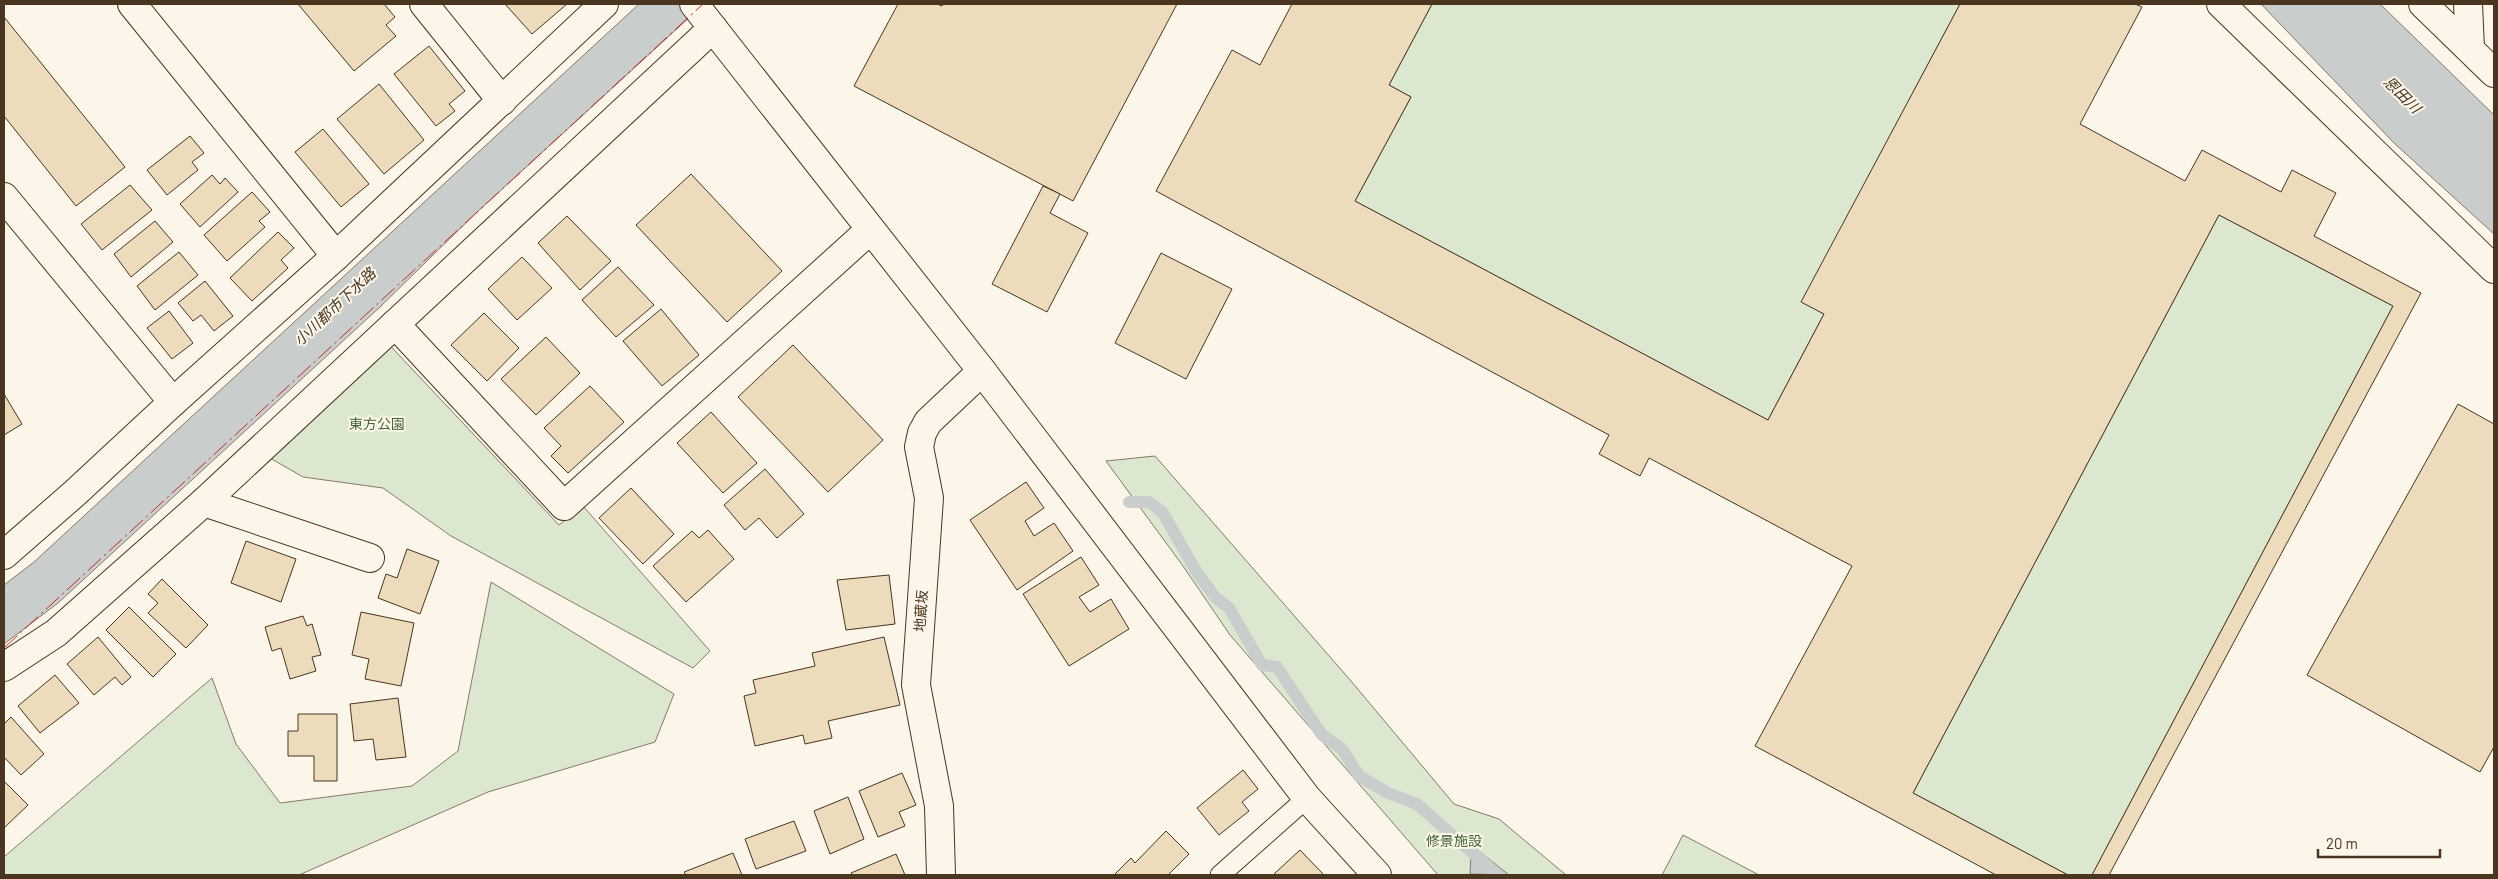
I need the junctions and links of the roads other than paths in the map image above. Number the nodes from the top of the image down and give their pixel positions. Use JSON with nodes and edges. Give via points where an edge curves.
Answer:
{"nodes":[{"id":1,"x":132,"y":4,"type":"edge"},
{"id":2,"x":424,"y":4,"type":"edge"},
{"id":3,"x":604,"y":4,"type":"edge"},
{"id":4,"x":2221,"y":4,"type":"edge"},
{"id":5,"x":2423,"y":4,"type":"edge"},
{"id":6,"x":2468,"y":4,"type":"edge"},
{"id":7,"x":705,"y":18,"type":"edge"},
{"id":8,"x":2470,"y":49,"type":"junction"},
{"id":9,"x":2494,"y":73,"type":"edge"},
{"id":10,"x":502,"y":101,"type":"junction"},
{"id":11,"x":4,"y":197,"type":"edge"},
{"id":12,"x":870,"y":230,"type":"junction"},
{"id":13,"x":336,"y":256,"type":"junction"},
{"id":14,"x":2494,"y":269,"type":"edge"},
{"id":15,"x":395,"y":324,"type":"junction"},
{"id":16,"x":982,"y":372,"type":"junction"},
{"id":17,"x":173,"y":402,"type":"junction"},
{"id":18,"x":204,"y":502,"type":"junction"},
{"id":19,"x":4,"y":555,"type":"edge"},
{"id":20,"x":370,"y":558,"type":"dead end"},
{"id":21,"x":4,"y":667,"type":"edge"},
{"id":22,"x":1307,"y":798,"type":"junction"},
{"id":23,"x":941,"y":875,"type":"edge"},
{"id":24,"x":1220,"y":875,"type":"edge"},
{"id":25,"x":1377,"y":875,"type":"edge"}],
"edges":[{"from":1,"to":13,"type":"street"},
{"from":2,"to":10,"type":"street"},
{"from":3,"to":10,"type":"street"},
{"from":4,"to":14,"type":"street"},
{"from":5,"to":8,"type":"street"},
{"from":6,"to":8,"type":"street"},
{"from":7,"to":12,"type":"street"},
{"from":7,"to":15,"type":"street"},
{"from":8,"to":9,"type":"street"},
{"from":10,"to":13,"type":"street"},
{"from":11,"to":17,"type":"street"},
{"from":12,"to":15,"type":"street","via":[[564,506]]},
{"from":12,"to":16,"type":"street"},
{"from":13,"to":17,"type":"street"},
{"from":15,"to":18,"type":"street"},
{"from":16,"to":22,"type":"street"},
{"from":16,"to":23,"type":"street","name":"地蔵坂","via":[[928,422],[919,447],[928,498],[916,685],[939,806]]},
{"from":17,"to":19,"type":"street"},
{"from":18,"to":20,"type":"street"},
{"from":18,"to":21,"type":"street","via":[[56,634]]},
{"from":22,"to":24,"type":"lane"},
{"from":22,"to":25,"type":"street"}]}
